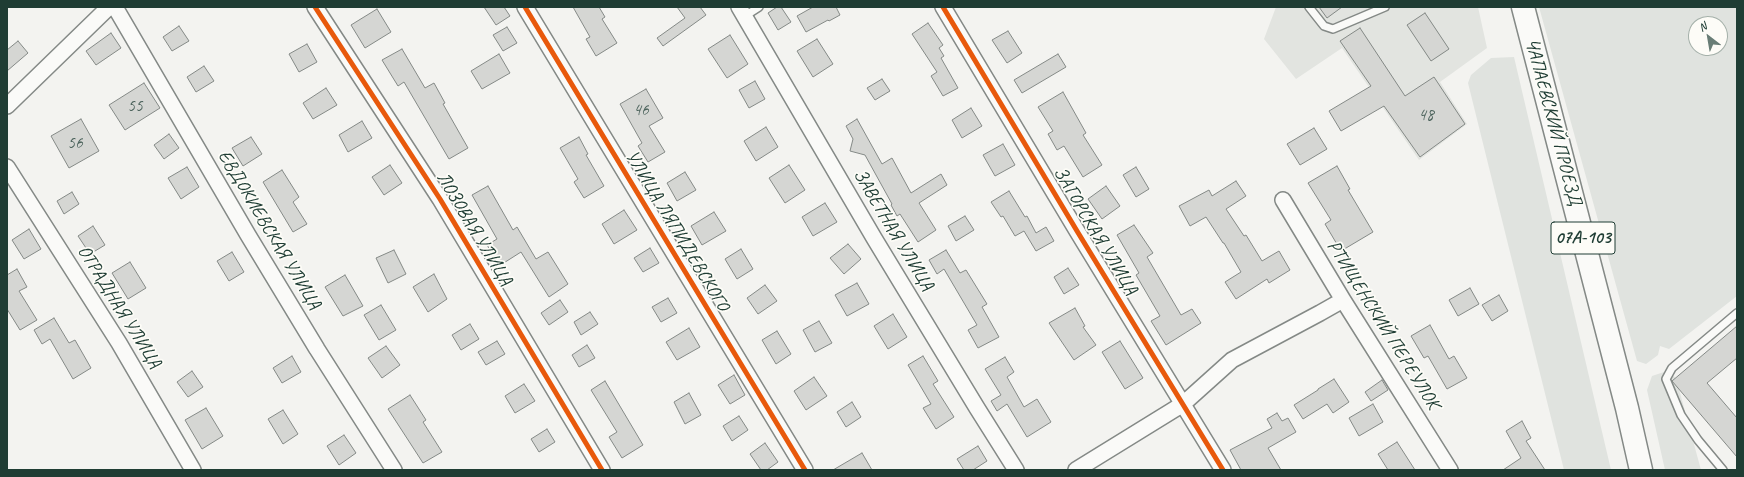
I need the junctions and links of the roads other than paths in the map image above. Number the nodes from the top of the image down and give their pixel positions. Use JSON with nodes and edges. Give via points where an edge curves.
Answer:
{"nodes":[{"id":1,"x":109,"y":7,"type":"edge"},
{"id":2,"x":115,"y":7,"type":"edge"},
{"id":3,"x":315,"y":7,"type":"edge"},
{"id":4,"x":525,"y":7,"type":"edge"},
{"id":5,"x":760,"y":7,"type":"edge"},
{"id":6,"x":943,"y":7,"type":"edge"},
{"id":7,"x":1309,"y":7,"type":"edge"},
{"id":8,"x":1385,"y":7,"type":"edge"},
{"id":9,"x":1523,"y":7,"type":"edge"},
{"id":10,"x":742,"y":12,"type":"edge"},
{"id":11,"x":7,"y":106,"type":"edge"},
{"id":12,"x":7,"y":167,"type":"edge"},
{"id":13,"x":1283,"y":200,"type":"dead end"},
{"id":14,"x":1343,"y":300,"type":"junction"},
{"id":15,"x":1737,"y":313,"type":"edge"},
{"id":16,"x":1183,"y":404,"type":"junction"},
{"id":17,"x":193,"y":470,"type":"edge"},
{"id":18,"x":394,"y":470,"type":"edge"},
{"id":19,"x":602,"y":470,"type":"edge"},
{"id":20,"x":805,"y":470,"type":"edge"},
{"id":21,"x":1016,"y":470,"type":"edge"},
{"id":22,"x":1076,"y":470,"type":"edge"},
{"id":23,"x":1223,"y":470,"type":"edge"},
{"id":24,"x":1450,"y":470,"type":"edge"},
{"id":25,"x":1641,"y":470,"type":"edge"},
{"id":26,"x":1723,"y":470,"type":"edge"}],
"edges":[{"from":1,"to":11,"type":"street"},
{"from":2,"to":18,"type":"street","name":"ЕВДОКИЕВСКАЯ УЛИЦА","via":[[256,248]]},
{"from":3,"to":19,"type":"street","name":"ЛОЗОВАЯ УЛИЦА","via":[[440,199]]},
{"from":4,"to":20,"type":"street","name":"УЛИЦА ЛЯПИДЕВСКОГО"},
{"from":5,"to":10,"type":"lane"},
{"from":6,"to":16,"type":"street","name":"ЗАГОРСКАЯ УЛИЦА"},
{"from":7,"to":8,"type":"lane","via":[[1324,26],[1333,29]]},
{"from":9,"to":25,"type":"main road","name":"ЧАПАЕВСКИЙ ПРОЕЗД","number":"07А-103"},
{"from":10,"to":21,"type":"street","name":"ЗАВЕТНАЯ УЛИЦА","via":[[887,259]]},
{"from":12,"to":17,"type":"street","name":"ОТРАДНАЯ УЛИЦА","via":[[119,342]]},
{"from":13,"to":14,"type":"street","name":"РТИЩЕНСКИЙ ПЕРЕУЛОК"},
{"from":14,"to":16,"type":"street","via":[[1232,360]]},
{"from":14,"to":24,"type":"street","name":"РТИЩЕНСКИЙ ПЕРЕУЛОК"},
{"from":15,"to":26,"type":"lane","via":[[1672,368],[1666,379],[1681,416]]},
{"from":16,"to":22,"type":"street"},
{"from":16,"to":23,"type":"street","name":"ЗАГОРСКАЯ УЛИЦА"}]}
